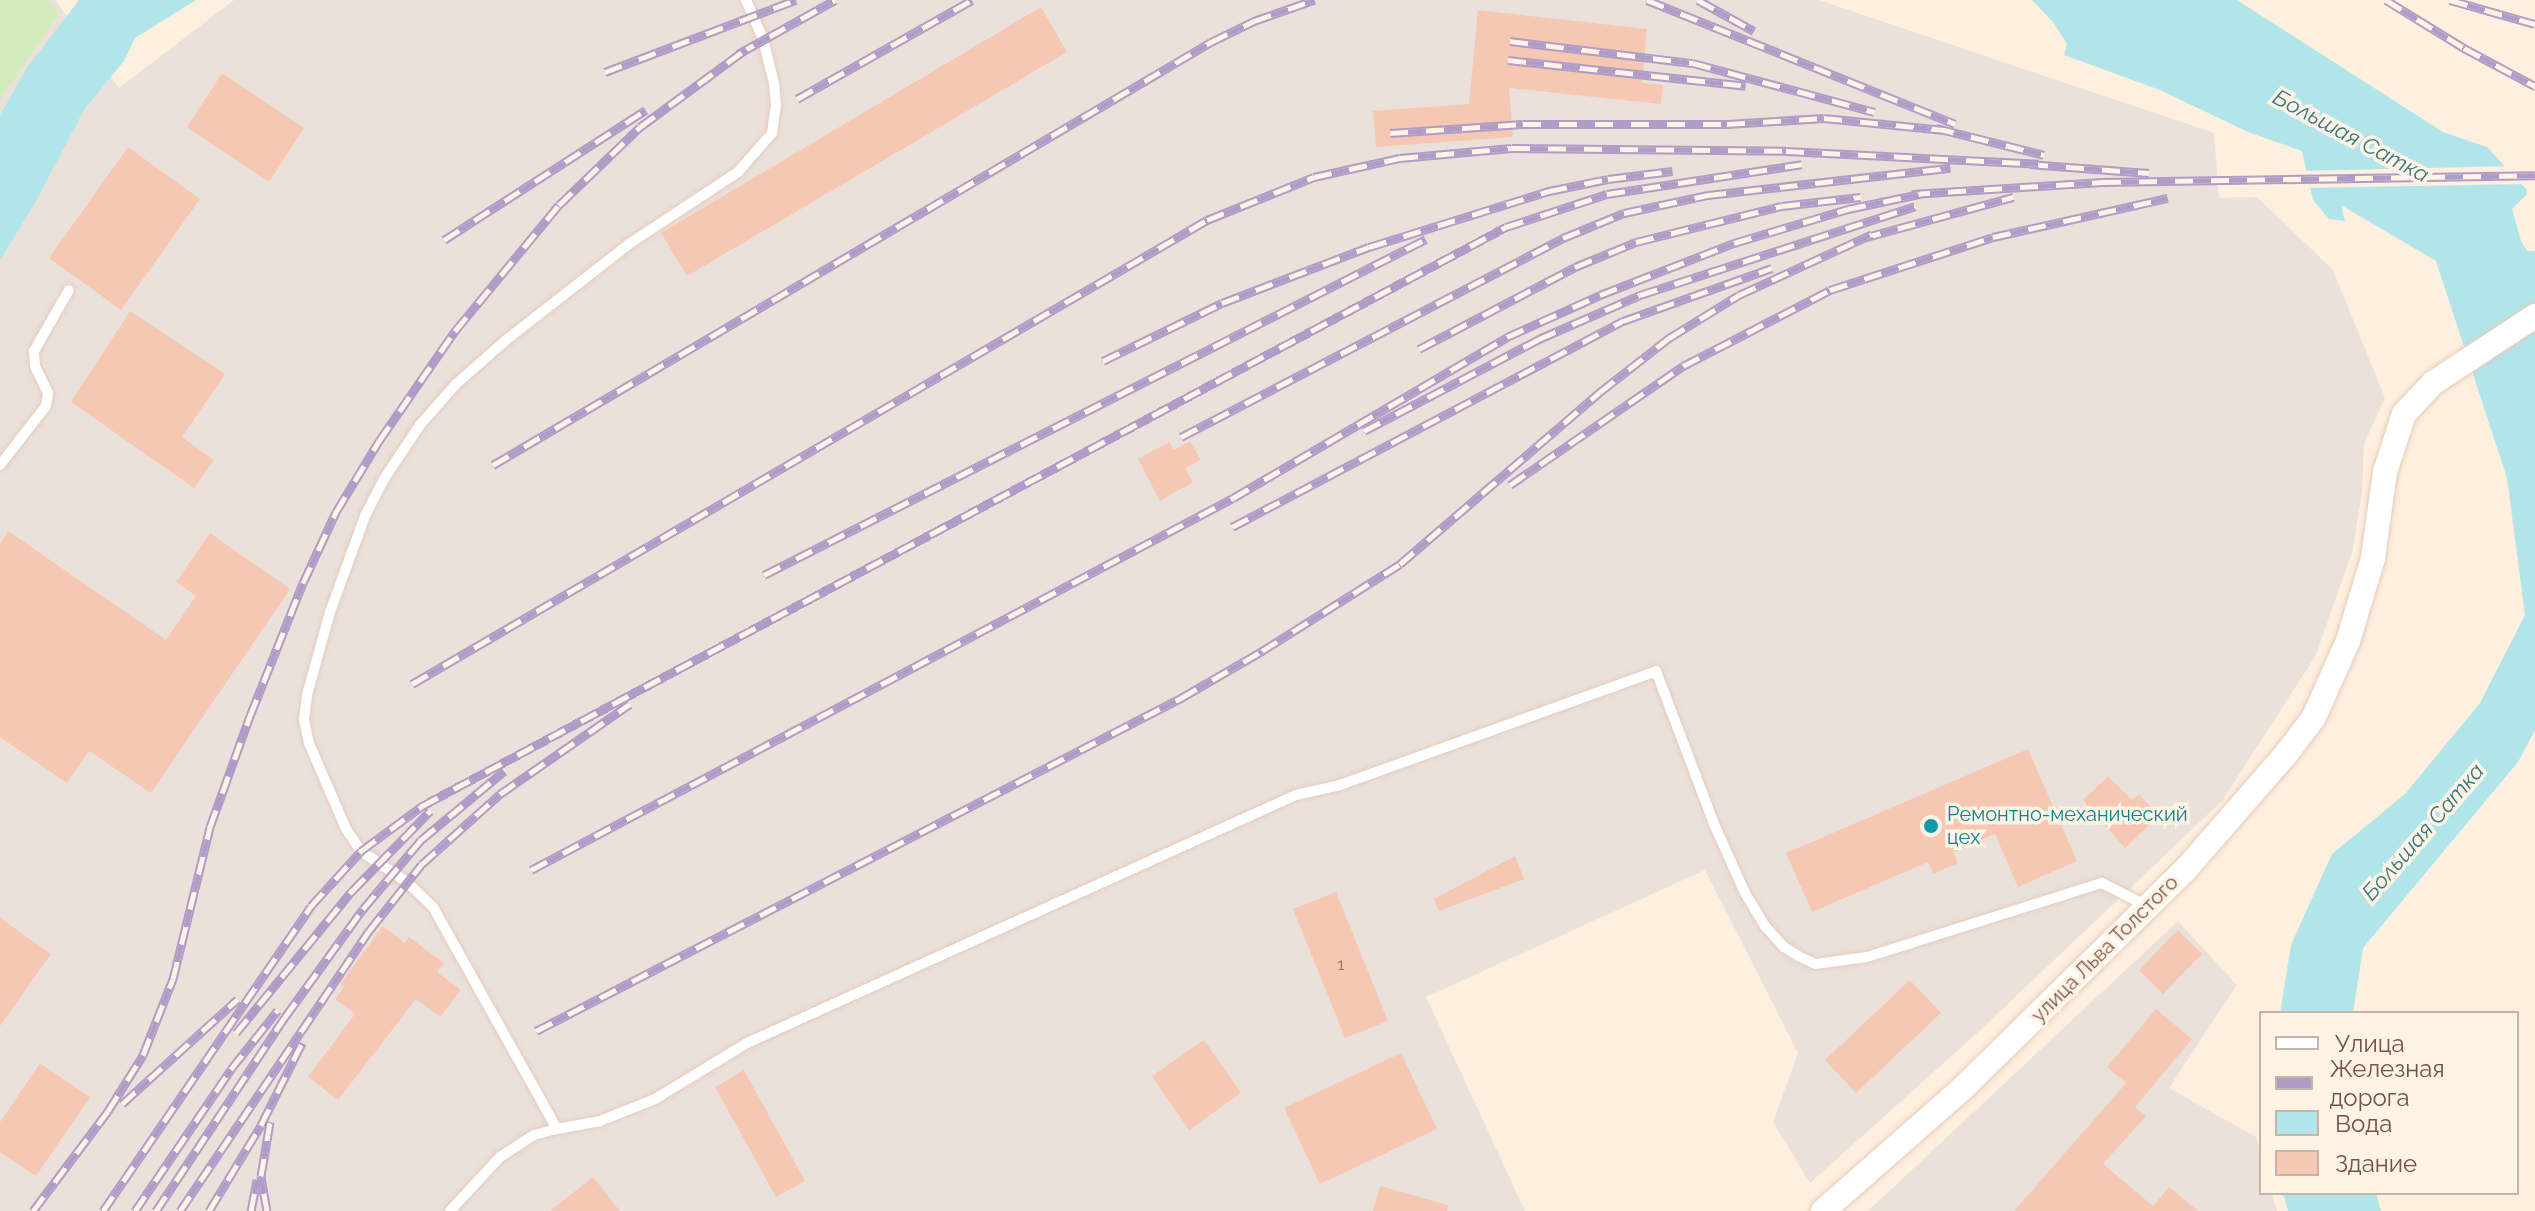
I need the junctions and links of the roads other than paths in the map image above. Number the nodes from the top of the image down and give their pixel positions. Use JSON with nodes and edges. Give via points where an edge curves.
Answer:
{"nodes":[{"id":1,"x":746,"y":0,"type":"edge"},
{"id":2,"x":69,"y":290,"type":"dead end"},
{"id":3,"x":2535,"y":316,"type":"edge"},
{"id":4,"x":0,"y":465,"type":"edge"},
{"id":5,"x":2148,"y":907,"type":"junction"},
{"id":6,"x":557,"y":1129,"type":"junction"},
{"id":7,"x":450,"y":1211,"type":"edge"},
{"id":8,"x":1823,"y":1211,"type":"edge"}],
"edges":[{"from":1,"to":6,"type":"lane","via":[[774,83],[772,133],[738,172],[629,244],[505,341],[420,425],[365,516],[307,695],[304,720],[309,743],[346,829],[361,851],[433,907]]},
{"from":2,"to":4,"type":"lane","via":[[34,351],[48,393],[46,406]]},
{"from":3,"to":5,"type":"street","name":"улица Льва Толстого","via":[[2412,401],[2397,430],[2382,485],[2373,558],[2333,681],[2314,717],[2221,832]]},
{"from":5,"to":6,"type":"lane","via":[[2102,883],[1867,957],[1816,964],[1800,957],[1765,926],[1745,893],[1656,671],[1340,785],[1296,795],[747,1043],[655,1099],[600,1121]]},
{"from":5,"to":8,"type":"street","name":"улица Льва Толстого","via":[[1964,1087]]},
{"from":6,"to":7,"type":"lane","via":[[534,1135],[500,1157]]}]}
